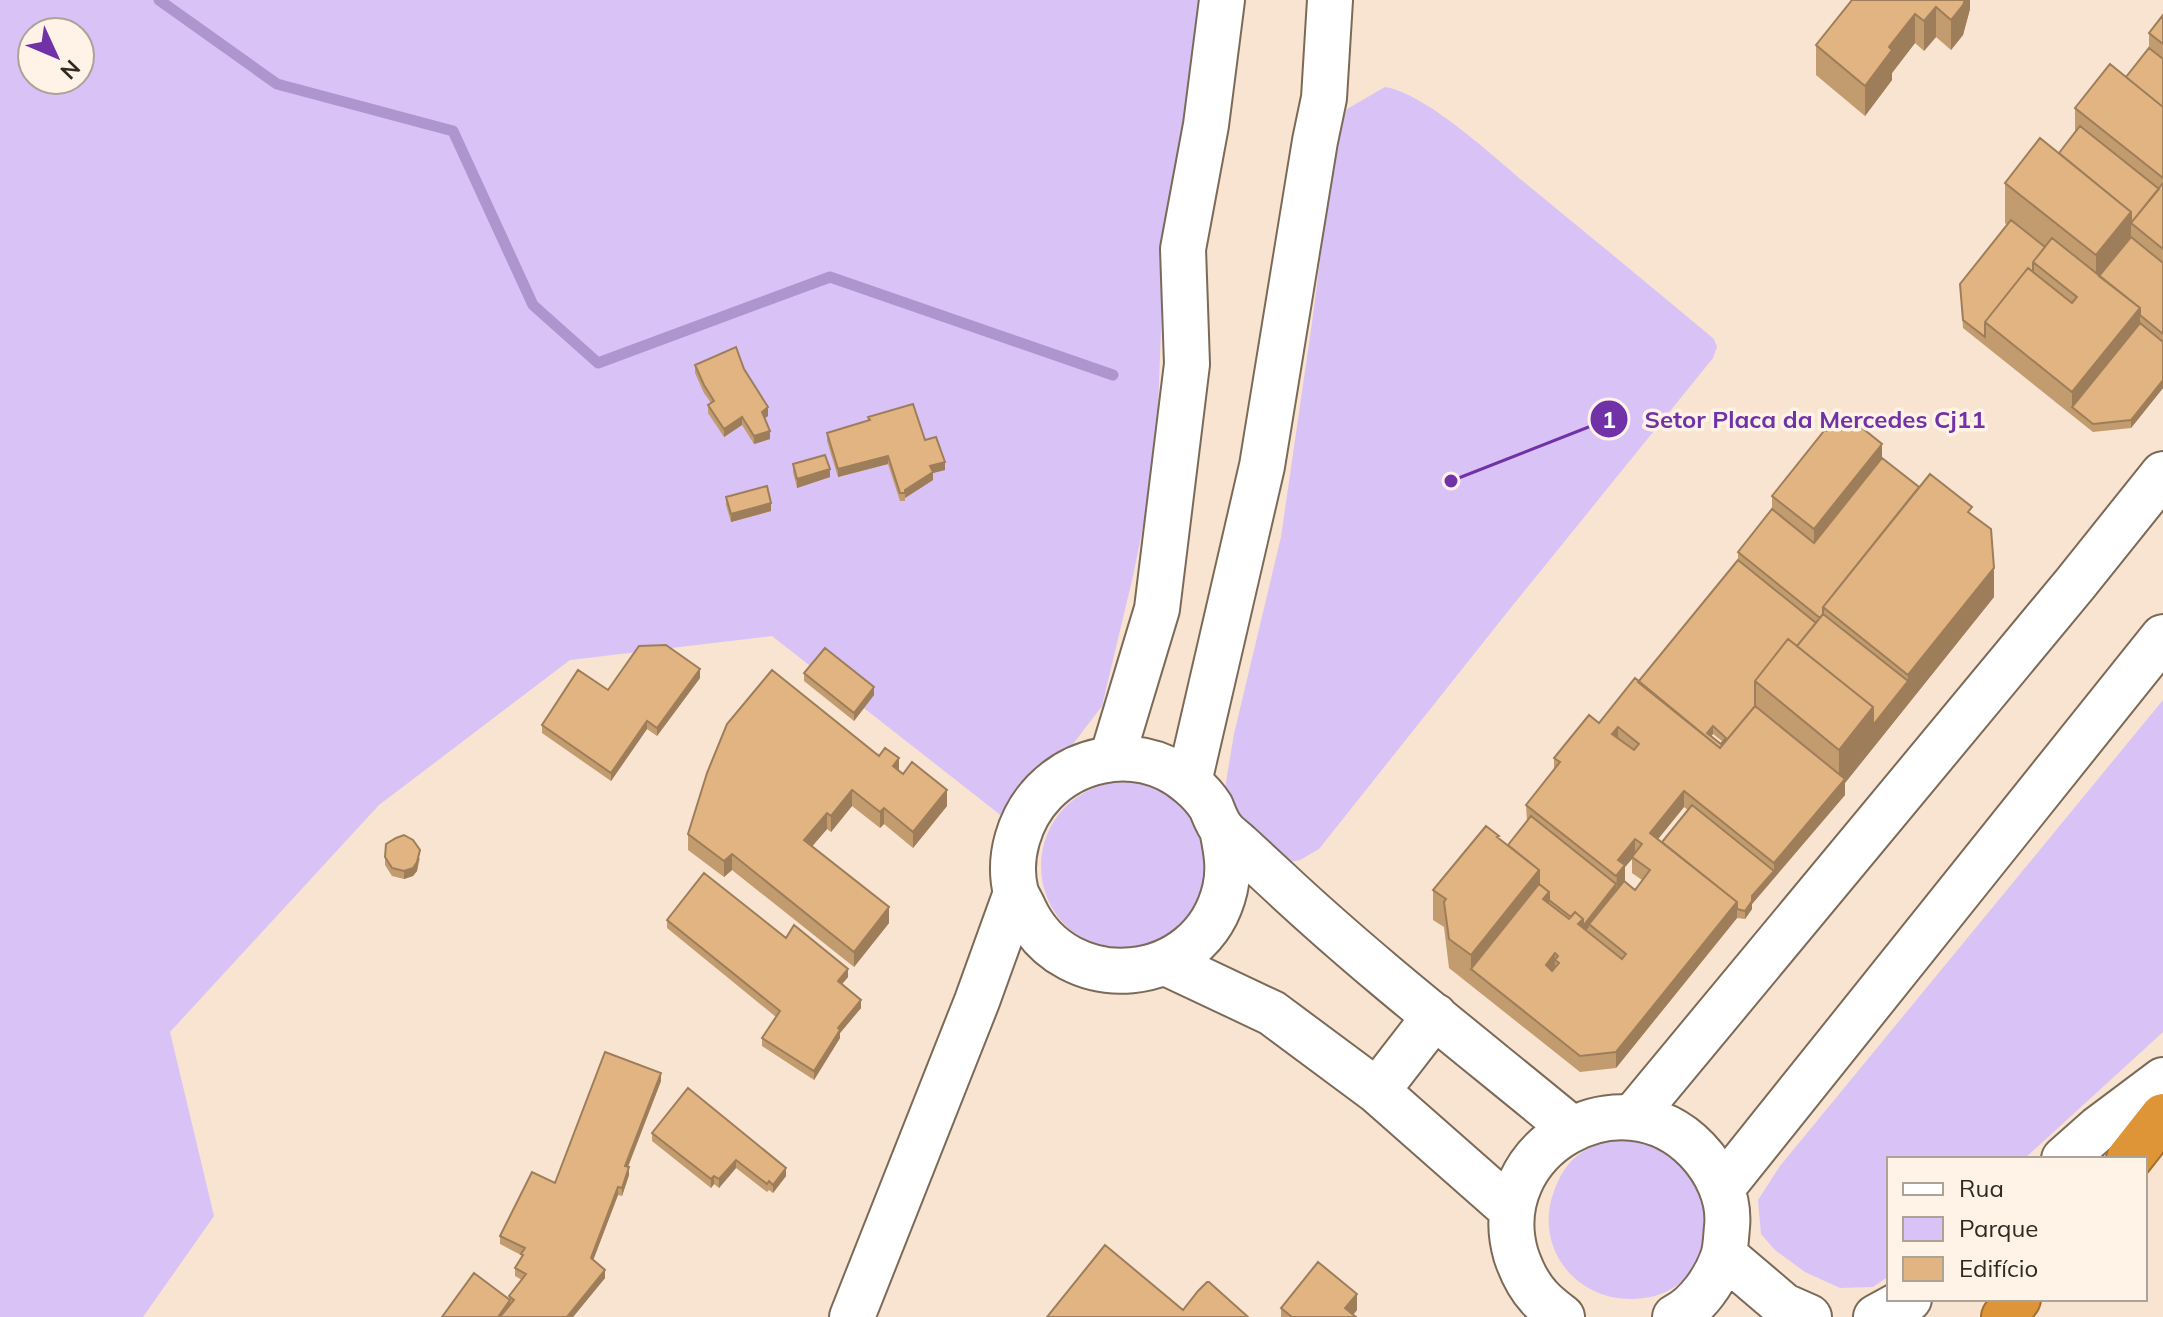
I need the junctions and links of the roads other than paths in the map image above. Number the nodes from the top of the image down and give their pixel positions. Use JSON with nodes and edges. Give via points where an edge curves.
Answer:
{"nodes":[{"id":1,"x":1222,"y":0,"type":"edge"},
{"id":2,"x":1330,"y":0,"type":"edge"},
{"id":3,"x":2163,"y":474,"type":"edge"},
{"id":4,"x":2163,"y":637,"type":"edge"},
{"id":5,"x":1112,"y":758,"type":"junction"},
{"id":6,"x":1189,"y":782,"type":"junction"},
{"id":7,"x":1222,"y":829,"type":"junction"},
{"id":8,"x":1016,"y":893,"type":"junction"},
{"id":9,"x":1166,"y":963,"type":"junction"},
{"id":10,"x":1435,"y":1016,"type":"junction"},
{"id":11,"x":2163,"y":1080,"type":"edge"},
{"id":12,"x":1377,"y":1091,"type":"junction"},
{"id":13,"x":2163,"y":1116,"type":"edge"},
{"id":14,"x":1633,"y":1117,"type":"junction"},
{"id":15,"x":1571,"y":1128,"type":"junction"},
{"id":16,"x":2066,"y":1157,"type":"edge"},
{"id":17,"x":2131,"y":1157,"type":"edge"},
{"id":18,"x":1722,"y":1188,"type":"junction"},
{"id":19,"x":1512,"y":1210,"type":"junction"},
{"id":20,"x":1724,"y":1255,"type":"junction"},
{"id":21,"x":1905,"y":1301,"type":"edge"},
{"id":22,"x":2016,"y":1301,"type":"edge"},
{"id":23,"x":852,"y":1317,"type":"edge"},
{"id":24,"x":1562,"y":1317,"type":"edge"},
{"id":25,"x":1675,"y":1317,"type":"edge"},
{"id":26,"x":1809,"y":1317,"type":"edge"},
{"id":27,"x":1876,"y":1317,"type":"edge"},
{"id":28,"x":2004,"y":1317,"type":"edge"}],
"edges":[{"from":1,"to":5,"type":"street","via":[[1183,249],[1187,364],[1157,609]]},
{"from":2,"to":6,"type":"street","via":[[1324,98],[1262,466]]},
{"from":3,"to":14,"type":"street"},
{"from":4,"to":18,"type":"street"},
{"from":5,"to":6,"type":"street","via":[[1140,759]]},
{"from":5,"to":8,"type":"street","via":[[1082,765],[1055,781],[1033,804],[1019,831],[1013,862]]},
{"from":6,"to":7,"type":"street","via":[[1209,803]]},
{"from":7,"to":9,"type":"street","via":[[1228,858],[1225,889],[1214,917],[1196,941]]},
{"from":7,"to":10,"type":"street"},
{"from":8,"to":9,"type":"street","via":[[1032,927],[1059,953],[1092,969],[1130,972]]},
{"from":8,"to":23,"type":"street"},
{"from":9,"to":12,"type":"street","via":[[1272,1013]]},
{"from":10,"to":12,"type":"street"},
{"from":10,"to":15,"type":"street"},
{"from":11,"to":16,"type":"street"},
{"from":12,"to":19,"type":"street"},
{"from":13,"to":17,"type":"highway"},
{"from":14,"to":15,"type":"street","via":[[1601,1118]]},
{"from":14,"to":18,"type":"street","via":[[1688,1140]]},
{"from":15,"to":19,"type":"street","via":[[1543,1149],[1523,1177]]},
{"from":18,"to":20,"type":"street","via":[[1728,1221]]},
{"from":19,"to":24,"type":"street","via":[[1512,1241],[1521,1270],[1538,1297]]},
{"from":20,"to":25,"type":"street","via":[[1708,1287]]},
{"from":20,"to":26,"type":"street","via":[[1784,1306]]},
{"from":21,"to":27,"type":"street"},
{"from":22,"to":28,"type":"highway"}]}
